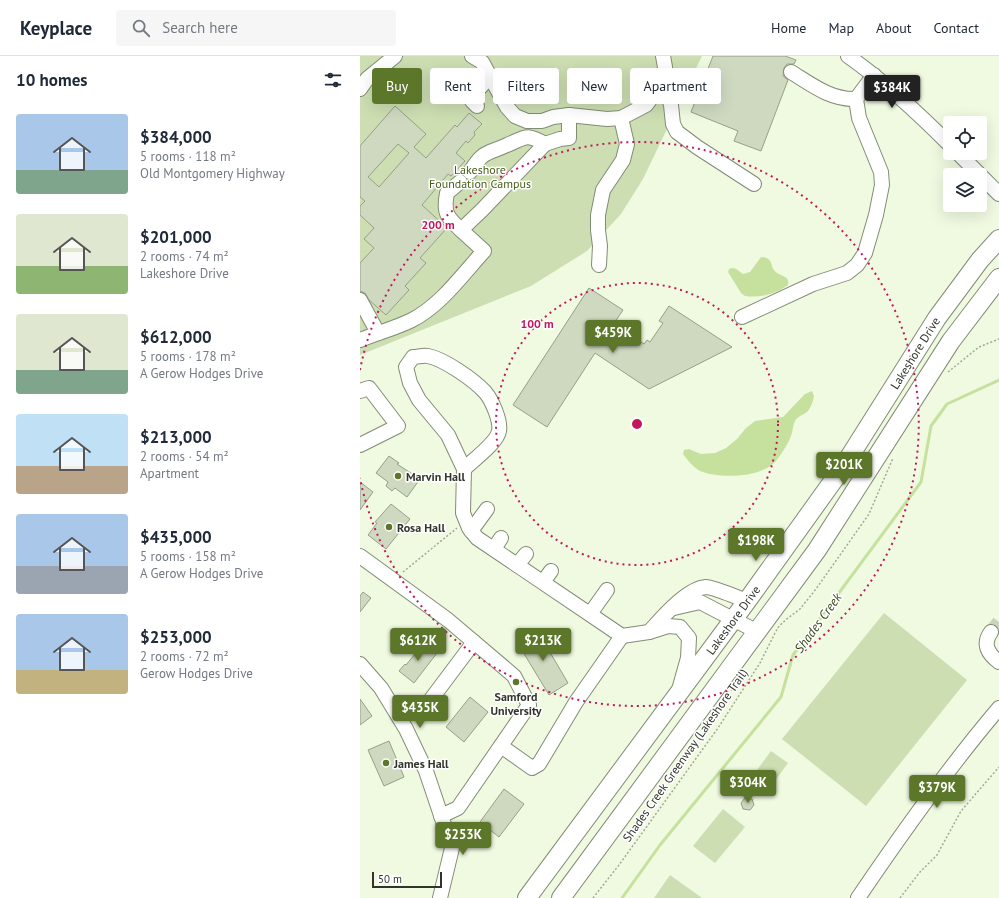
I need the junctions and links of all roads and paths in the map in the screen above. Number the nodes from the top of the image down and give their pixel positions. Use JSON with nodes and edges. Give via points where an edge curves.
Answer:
{"nodes":[{"id":1,"x":395,"y":56,"type":"edge"},
{"id":2,"x":472,"y":56,"type":"edge"},
{"id":3,"x":663,"y":56,"type":"edge"},
{"id":4,"x":848,"y":56,"type":"edge"},
{"id":5,"x":665,"y":68,"type":"edge"},
{"id":6,"x":791,"y":72,"type":"dead end"},
{"id":7,"x":874,"y":75,"type":"junction"},
{"id":8,"x":490,"y":77,"type":"junction"},
{"id":9,"x":360,"y":90,"type":"edge"},
{"id":10,"x":856,"y":99,"type":"junction"},
{"id":11,"x":647,"y":104,"type":"edge"},
{"id":12,"x":671,"y":104,"type":"edge"},
{"id":13,"x":477,"y":106,"type":"dead end"},
{"id":14,"x":569,"y":115,"type":"junction"},
{"id":15,"x":621,"y":118,"type":"junction"},
{"id":16,"x":943,"y":138,"type":"edge"},
{"id":17,"x":545,"y":144,"type":"junction"},
{"id":18,"x":965,"y":160,"type":"edge"},
{"id":19,"x":973,"y":168,"type":"edge"},
{"id":20,"x":470,"y":172,"type":"dead end"},
{"id":21,"x":460,"y":182,"type":"dead end"},
{"id":22,"x":987,"y":182,"type":"edge"},
{"id":23,"x":754,"y":184,"type":"dead end"},
{"id":24,"x":999,"y":194,"type":"edge"},
{"id":25,"x":461,"y":230,"type":"junction"},
{"id":26,"x":999,"y":239,"type":"edge"},
{"id":27,"x":599,"y":265,"type":"dead end"},
{"id":28,"x":999,"y":278,"type":"edge"},
{"id":29,"x":360,"y":300,"type":"edge"},
{"id":30,"x":742,"y":316,"type":"dead end"},
{"id":31,"x":378,"y":333,"type":"junction"},
{"id":32,"x":999,"y":339,"type":"edge"},
{"id":33,"x":360,"y":340,"type":"edge"},
{"id":34,"x":948,"y":372,"type":"dead end"},
{"id":35,"x":360,"y":391,"type":"edge"},
{"id":36,"x":360,"y":446,"type":"edge"},
{"id":37,"x":895,"y":454,"type":"dead end"},
{"id":38,"x":843,"y":467,"type":"junction"},
{"id":39,"x":464,"y":469,"type":"junction"},
{"id":40,"x":862,"y":480,"type":"junction"},
{"id":41,"x":487,"y":509,"type":"dead end"},
{"id":42,"x":468,"y":526,"type":"junction"},
{"id":43,"x":360,"y":556,"type":"edge"},
{"id":44,"x":395,"y":581,"type":"junction"},
{"id":45,"x":607,"y":590,"type":"dead end"},
{"id":46,"x":747,"y":601,"type":"junction"},
{"id":47,"x":670,"y":609,"type":"junction"},
{"id":48,"x":590,"y":614,"type":"junction"},
{"id":49,"x":733,"y":620,"type":"junction"},
{"id":50,"x":649,"y":632,"type":"junction"},
{"id":51,"x":756,"y":632,"type":"junction"},
{"id":52,"x":991,"y":632,"type":"tunnel mouth"},
{"id":53,"x":622,"y":636,"type":"junction"},
{"id":54,"x":474,"y":642,"type":"junction"},
{"id":55,"x":999,"y":662,"type":"edge"},
{"id":56,"x":360,"y":664,"type":"edge"},
{"id":57,"x":676,"y":697,"type":"junction"},
{"id":58,"x":429,"y":702,"type":"dead end"},
{"id":59,"x":999,"y":708,"type":"edge"},
{"id":60,"x":501,"y":746,"type":"junction"},
{"id":61,"x":999,"y":767,"type":"edge"},
{"id":62,"x":441,"y":816,"type":"junction"},
{"id":63,"x":440,"y":898,"type":"edge"},
{"id":64,"x":527,"y":898,"type":"edge"},
{"id":65,"x":561,"y":898,"type":"edge"},
{"id":66,"x":593,"y":898,"type":"edge"},
{"id":67,"x":858,"y":898,"type":"edge"},
{"id":68,"x":900,"y":898,"type":"edge"}],
"edges":[{"from":1,"to":9,"type":"street","via":[[367,79]]},
{"from":2,"to":8,"type":"street","via":[[482,62]]},
{"from":3,"to":5,"type":"street"},
{"from":4,"to":7,"type":"street"},
{"from":6,"to":10,"type":"street","via":[[832,96],[845,100]]},
{"from":7,"to":10,"type":"street"},
{"from":7,"to":16,"type":"street"},
{"from":8,"to":13,"type":"street","via":[[472,96],[472,101]]},
{"from":8,"to":14,"type":"street","via":[[507,107],[515,116],[527,122]]},
{"from":10,"to":30,"type":"street","via":[[859,118],[881,172],[882,185],[865,253],[847,273],[813,284]]},
{"from":11,"to":15,"type":"street"},
{"from":12,"to":23,"type":"street","via":[[677,132]]},
{"from":14,"to":15,"type":"street"},
{"from":14,"to":17,"type":"street","via":[[570,138]]},
{"from":15,"to":27,"type":"street","via":[[627,144],[623,160],[603,190],[598,215]]},
{"from":17,"to":20,"type":"street","via":[[531,137],[523,137],[484,154]]},
{"from":17,"to":25,"type":"street"},
{"from":18,"to":19,"type":"street"},
{"from":21,"to":25,"type":"street","via":[[447,193],[445,202],[449,218]]},
{"from":22,"to":24,"type":"street"},
{"from":25,"to":31,"type":"street","via":[[484,251],[431,308],[412,320]]},
{"from":26,"to":38,"type":"main road","name":"Lakeshore Drive","via":[[937,318]]},
{"from":28,"to":40,"type":"main road","name":"Lakeshore Drive","via":[[951,341]]},
{"from":29,"to":31,"type":"street"},
{"from":31,"to":33,"type":"street"},
{"from":32,"to":34,"type":"path","via":[[979,347]]},
{"from":35,"to":36,"type":"street","via":[[370,388],[398,426]]},
{"from":37,"to":66,"type":"path","name":"Shades Creek Greenway (Lakeshore Trail)","via":[[869,514],[800,609],[779,626],[760,663],[718,728]]},
{"from":38,"to":40,"type":"main road"},
{"from":38,"to":46,"type":"main road","name":"Lakeshore Drive"},
{"from":39,"to":39,"type":"street","via":[[448,435],[419,400],[410,383],[406,367],[413,357],[427,356],[442,360],[486,393],[495,410],[500,423],[499,433],[492,444]]},
{"from":39,"to":42,"type":"street","via":[[463,513]]},
{"from":40,"to":51,"type":"main road","name":"Lakeshore Drive","via":[[817,550]]},
{"from":41,"to":42,"type":"street"},
{"from":42,"to":44,"type":"path","via":[[406,568]]},
{"from":42,"to":48,"type":"street","via":[[477,538],[498,544],[547,577]]},
{"from":43,"to":44,"type":"street"},
{"from":44,"to":54,"type":"street"},
{"from":45,"to":48,"type":"street"},
{"from":46,"to":47,"type":"street","via":[[706,588],[691,592]]},
{"from":46,"to":49,"type":"main road","name":"Lakeshore Drive"},
{"from":47,"to":49,"type":"street","via":[[700,602]]},
{"from":47,"to":50,"type":"street"},
{"from":48,"to":53,"type":"street"},
{"from":49,"to":51,"type":"street"},
{"from":49,"to":57,"type":"main road","name":"Lakeshore Drive"},
{"from":50,"to":53,"type":"street"},
{"from":50,"to":57,"type":"street","via":[[668,626],[680,627],[690,638],[688,658]]},
{"from":51,"to":65,"type":"main road","name":"Lakeshore Drive"},
{"from":52,"to":55,"type":"street","via":[[986,640],[987,647],[989,653]]},
{"from":53,"to":60,"type":"street","via":[[576,702],[539,764],[532,768]]},
{"from":54,"to":58,"type":"street"},
{"from":54,"to":60,"type":"street","via":[[514,676],[529,705]]},
{"from":56,"to":62,"type":"street","via":[[381,688],[406,730],[426,771]]},
{"from":57,"to":64,"type":"main road","name":"Lakeshore Drive"},
{"from":59,"to":67,"type":"street","via":[[965,749]]},
{"from":60,"to":62,"type":"street","via":[[458,808]]},
{"from":61,"to":68,"type":"path","via":[[961,811],[937,855]]},
{"from":62,"to":63,"type":"street","via":[[452,848]]}]}
